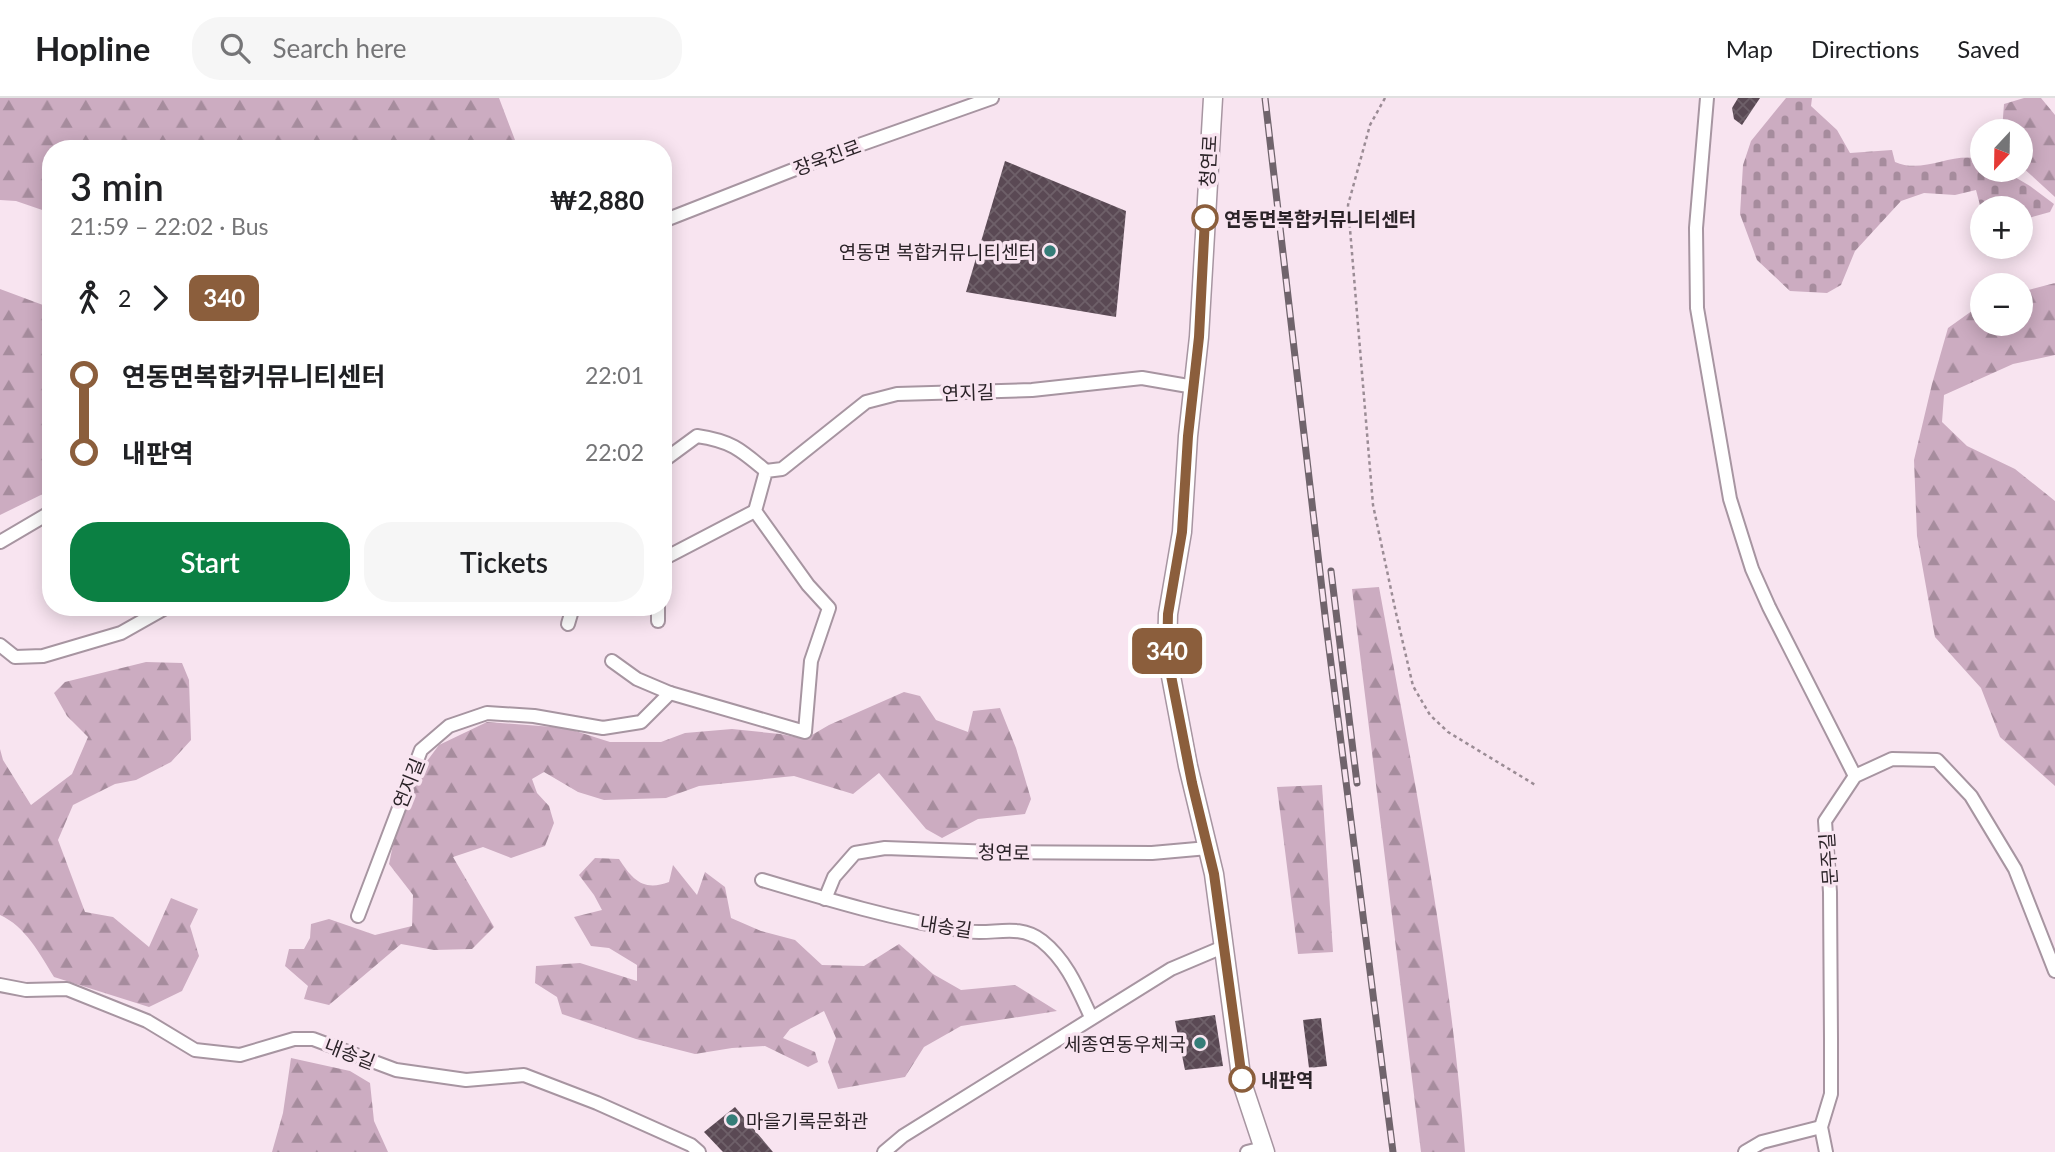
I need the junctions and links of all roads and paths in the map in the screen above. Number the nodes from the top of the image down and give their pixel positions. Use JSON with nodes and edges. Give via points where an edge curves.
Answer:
{"nodes":[{"id":1,"x":992,"y":98,"type":"edge"},
{"id":2,"x":1213,"y":98,"type":"edge"},
{"id":3,"x":1385,"y":98,"type":"edge"},
{"id":4,"x":1707,"y":98,"type":"edge"},
{"id":5,"x":672,"y":217,"type":"edge"},
{"id":6,"x":1194,"y":387,"type":"junction"},
{"id":7,"x":672,"y":454,"type":"edge"},
{"id":8,"x":766,"y":471,"type":"junction"},
{"id":9,"x":755,"y":511,"type":"junction"},
{"id":10,"x":42,"y":517,"type":"edge"},
{"id":11,"x":0,"y":542,"type":"edge"},
{"id":12,"x":672,"y":554,"type":"edge"},
{"id":13,"x":151,"y":616,"type":"edge"},
{"id":14,"x":570,"y":616,"type":"edge"},
{"id":15,"x":568,"y":624,"type":"dead end"},
{"id":16,"x":0,"y":645,"type":"edge"},
{"id":17,"x":612,"y":661,"type":"dead end"},
{"id":18,"x":670,"y":693,"type":"junction"},
{"id":19,"x":1855,"y":776,"type":"junction"},
{"id":20,"x":1537,"y":786,"type":"dead end"},
{"id":21,"x":1208,"y":848,"type":"junction"},
{"id":22,"x":762,"y":880,"type":"dead end"},
{"id":23,"x":825,"y":899,"type":"junction"},
{"id":24,"x":358,"y":916,"type":"dead end"},
{"id":25,"x":1223,"y":947,"type":"junction"},
{"id":26,"x":2055,"y":971,"type":"edge"},
{"id":27,"x":0,"y":985,"type":"edge"},
{"id":28,"x":1091,"y":1017,"type":"junction"},
{"id":29,"x":1821,"y":1127,"type":"junction"},
{"id":30,"x":1258,"y":1151,"type":"edge"},
{"id":31,"x":699,"y":1152,"type":"edge"},
{"id":32,"x":884,"y":1152,"type":"edge"},
{"id":33,"x":1745,"y":1152,"type":"edge"},
{"id":34,"x":1826,"y":1152,"type":"edge"}],
"edges":[{"from":1,"to":5,"type":"street","name":"장욱진로"},
{"from":2,"to":6,"type":"main road","name":"청연로"},
{"from":3,"to":20,"type":"path","via":[[1370,125],[1348,205],[1373,505],[1396,613],[1413,685],[1430,715],[1448,732]]},
{"from":4,"to":19,"type":"street","via":[[1696,228],[1698,308],[1730,499],[1769,607]]},
{"from":6,"to":8,"type":"street","name":"연지길","via":[[1142,378],[1032,390],[897,394],[866,401],[782,469]]},
{"from":6,"to":21,"type":"main road","name":"청연로","via":[[1167,655]]},
{"from":7,"to":8,"type":"street","via":[[697,436],[724,440]]},
{"from":8,"to":9,"type":"street"},
{"from":9,"to":12,"type":"street"},
{"from":9,"to":18,"type":"street","via":[[829,608],[811,661],[805,732]]},
{"from":10,"to":11,"type":"street"},
{"from":13,"to":16,"type":"street","via":[[121,633],[43,656],[15,657]]},
{"from":14,"to":15,"type":"street"},
{"from":17,"to":18,"type":"street","via":[[637,679]]},
{"from":18,"to":24,"type":"street","name":"연지길","via":[[640,722],[603,728],[487,712],[449,726],[421,750]]},
{"from":19,"to":26,"type":"street","via":[[1892,759],[1937,760],[1971,796],[2015,869]]},
{"from":19,"to":29,"type":"street","name":"문주길","via":[[1825,821],[1831,1094]]},
{"from":21,"to":23,"type":"street","name":"청연로","via":[[1152,853],[885,848],[855,853],[834,877]]},
{"from":21,"to":25,"type":"main road","name":"청연로"},
{"from":22,"to":23,"type":"street","name":"내송길"},
{"from":23,"to":28,"type":"street","name":"내송길","via":[[968,932],[1016,929],[1041,940],[1071,974]]},
{"from":25,"to":28,"type":"street","via":[[1171,969]]},
{"from":25,"to":30,"type":"main road","name":"청연로","via":[[1242,1083]]},
{"from":27,"to":31,"type":"street","name":"내송길","via":[[67,989],[147,1021],[195,1050],[240,1055],[293,1039],[313,1039],[396,1070],[466,1080],[524,1075],[668,1134]]},
{"from":28,"to":32,"type":"street"},
{"from":29,"to":33,"type":"street","via":[[1762,1142]]},
{"from":29,"to":34,"type":"street","name":"문주길"}]}
